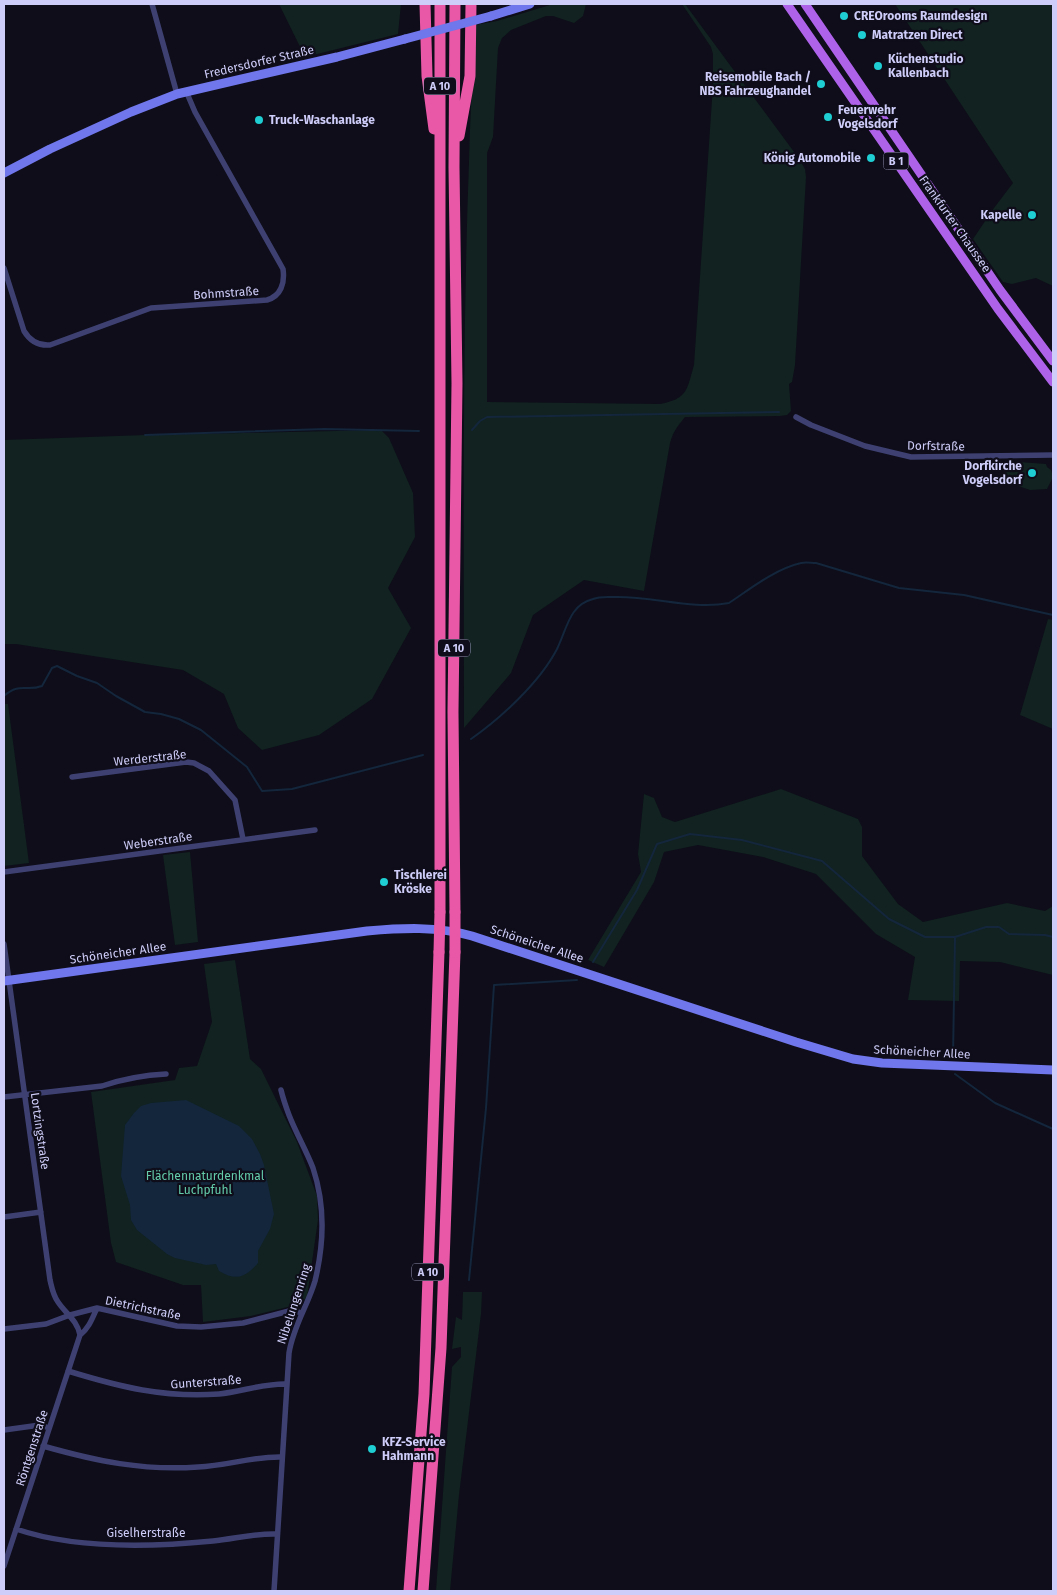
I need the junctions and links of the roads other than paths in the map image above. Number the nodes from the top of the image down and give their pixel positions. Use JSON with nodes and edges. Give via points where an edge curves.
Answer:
{"nodes":[{"id":1,"x":152,"y":4,"type":"edge"},
{"id":2,"x":425,"y":4,"type":"edge"},
{"id":3,"x":440,"y":4,"type":"edge"},
{"id":4,"x":455,"y":4,"type":"edge"},
{"id":5,"x":471,"y":4,"type":"edge"},
{"id":6,"x":530,"y":4,"type":"edge"},
{"id":7,"x":787,"y":4,"type":"edge"},
{"id":8,"x":804,"y":4,"type":"edge"},
{"id":9,"x":186,"y":91,"type":"junction"},
{"id":10,"x":177,"y":94,"type":"junction"},
{"id":11,"x":454,"y":167,"type":"junction"},
{"id":12,"x":440,"y":168,"type":"junction"},
{"id":13,"x":4,"y":173,"type":"edge"},
{"id":14,"x":4,"y":268,"type":"edge"},
{"id":15,"x":1053,"y":361,"type":"edge"},
{"id":16,"x":1053,"y":382,"type":"edge"},
{"id":17,"x":796,"y":417,"type":"dead end"},
{"id":18,"x":1053,"y":454,"type":"edge"},
{"id":19,"x":72,"y":777,"type":"dead end"},
{"id":20,"x":315,"y":830,"type":"dead end"},
{"id":21,"x":243,"y":839,"type":"junction"},
{"id":22,"x":4,"y":872,"type":"edge"},
{"id":23,"x":4,"y":944,"type":"edge"},
{"id":24,"x":6,"y":981,"type":"edge"},
{"id":25,"x":1053,"y":1070,"type":"edge"},
{"id":26,"x":166,"y":1074,"type":"dead end"},
{"id":27,"x":281,"y":1090,"type":"dead end"},
{"id":28,"x":25,"y":1094,"type":"junction"},
{"id":29,"x":4,"y":1097,"type":"edge"},
{"id":30,"x":41,"y":1212,"type":"junction"},
{"id":31,"x":4,"y":1217,"type":"edge"},
{"id":32,"x":97,"y":1308,"type":"junction"},
{"id":33,"x":301,"y":1313,"type":"junction"},
{"id":34,"x":70,"y":1314,"type":"junction"},
{"id":35,"x":4,"y":1329,"type":"edge"},
{"id":36,"x":80,"y":1335,"type":"junction"},
{"id":37,"x":68,"y":1371,"type":"junction"},
{"id":38,"x":287,"y":1384,"type":"junction"},
{"id":39,"x":49,"y":1428,"type":"junction"},
{"id":40,"x":4,"y":1430,"type":"edge"},
{"id":41,"x":43,"y":1446,"type":"junction"},
{"id":42,"x":282,"y":1457,"type":"junction"},
{"id":43,"x":16,"y":1529,"type":"junction"},
{"id":44,"x":278,"y":1534,"type":"junction"},
{"id":45,"x":4,"y":1566,"type":"edge"},
{"id":46,"x":274,"y":1591,"type":"edge"},
{"id":47,"x":409,"y":1591,"type":"edge"},
{"id":48,"x":423,"y":1591,"type":"edge"}],
"edges":[{"from":1,"to":10,"type":"street"},
{"from":2,"to":12,"type":"highway","via":[[427,76]]},
{"from":3,"to":12,"type":"highway","number":"A 10"},
{"from":4,"to":11,"type":"highway","number":"A 10"},
{"from":5,"to":11,"type":"highway","via":[[470,76]]},
{"from":6,"to":9,"type":"street","name":"Fredersdorfer Straße","bridge":true,"via":[[337,57]]},
{"from":7,"to":16,"type":"main road","name":"Frankfurter Chaussee","number":"B 1","via":[[998,310]]},
{"from":8,"to":15,"type":"main road","name":"Frankfurter Chaussee","number":"B 1"},
{"from":9,"to":10,"type":"street","name":"Fredersdorfer Straße"},
{"from":9,"to":14,"type":"street","name":"Bohmstraße","via":[[283,269],[284,278],[277,295],[267,300],[151,308],[44,345],[29,339],[24,331]]},
{"from":10,"to":13,"type":"street","name":"Fredersdorfer Straße","via":[[131,112]]},
{"from":11,"to":48,"type":"highway","number":"A 10","bridge":true,"via":[[457,383],[453,712],[455,952],[441,1348]]},
{"from":12,"to":47,"type":"highway","number":"A 10","bridge":true,"via":[[440,912],[424,1394]]},
{"from":17,"to":18,"type":"street","name":"Dorfstraße","via":[[865,446],[911,457]]},
{"from":19,"to":21,"type":"street","name":"Werderstraße","via":[[194,763],[209,771],[235,800]]},
{"from":20,"to":21,"type":"street","name":"Weberstraße"},
{"from":21,"to":22,"type":"street","name":"Weberstraße"},
{"from":23,"to":24,"type":"street","name":"Lortzingstraße"},
{"from":24,"to":25,"type":"street","name":"Schöneicher Allee","via":[[367,931],[432,929],[472,936],[853,1059]]},
{"from":24,"to":28,"type":"street","name":"Lortzingstraße","via":[[11,986]]},
{"from":26,"to":28,"type":"street","via":[[102,1086]]},
{"from":27,"to":33,"type":"street","name":"Nibelungenring","via":[[313,1170],[322,1212],[319,1262]]},
{"from":28,"to":29,"type":"street"},
{"from":28,"to":30,"type":"street","name":"Lortzingstraße"},
{"from":30,"to":31,"type":"street"},
{"from":30,"to":34,"type":"street","name":"Lortzingstraße","via":[[53,1293]]},
{"from":32,"to":33,"type":"street","name":"Dietrichstraße","via":[[194,1327],[242,1324],[293,1310]]},
{"from":32,"to":34,"type":"street","name":"Dietrichstraße"},
{"from":32,"to":36,"type":"street","name":"Röntgenstraße","via":[[92,1322]]},
{"from":33,"to":38,"type":"street","name":"Nibelungenring","via":[[290,1346]]},
{"from":34,"to":35,"type":"street","name":"Dietrichstraße","via":[[46,1324]]},
{"from":34,"to":36,"type":"street"},
{"from":36,"to":37,"type":"street","name":"Röntgenstraße"},
{"from":37,"to":38,"type":"street","name":"Gunterstraße","via":[[123,1387],[171,1395],[220,1394]]},
{"from":37,"to":39,"type":"street","name":"Röntgenstraße"},
{"from":38,"to":42,"type":"street","name":"Nibelungenring"},
{"from":39,"to":40,"type":"street","via":[[40,1425]]},
{"from":39,"to":41,"type":"street","name":"Röntgenstraße"},
{"from":41,"to":42,"type":"street","via":[[98,1461],[161,1468]]},
{"from":41,"to":43,"type":"street","name":"Röntgenstraße"},
{"from":42,"to":44,"type":"street","name":"Nibelungenring"},
{"from":43,"to":44,"type":"street","name":"Giselherstraße","via":[[28,1534],[75,1541],[141,1544],[205,1542]]},
{"from":43,"to":45,"type":"street","name":"Röntgenstraße"},
{"from":44,"to":46,"type":"street","name":"Nibelungenring"}]}
